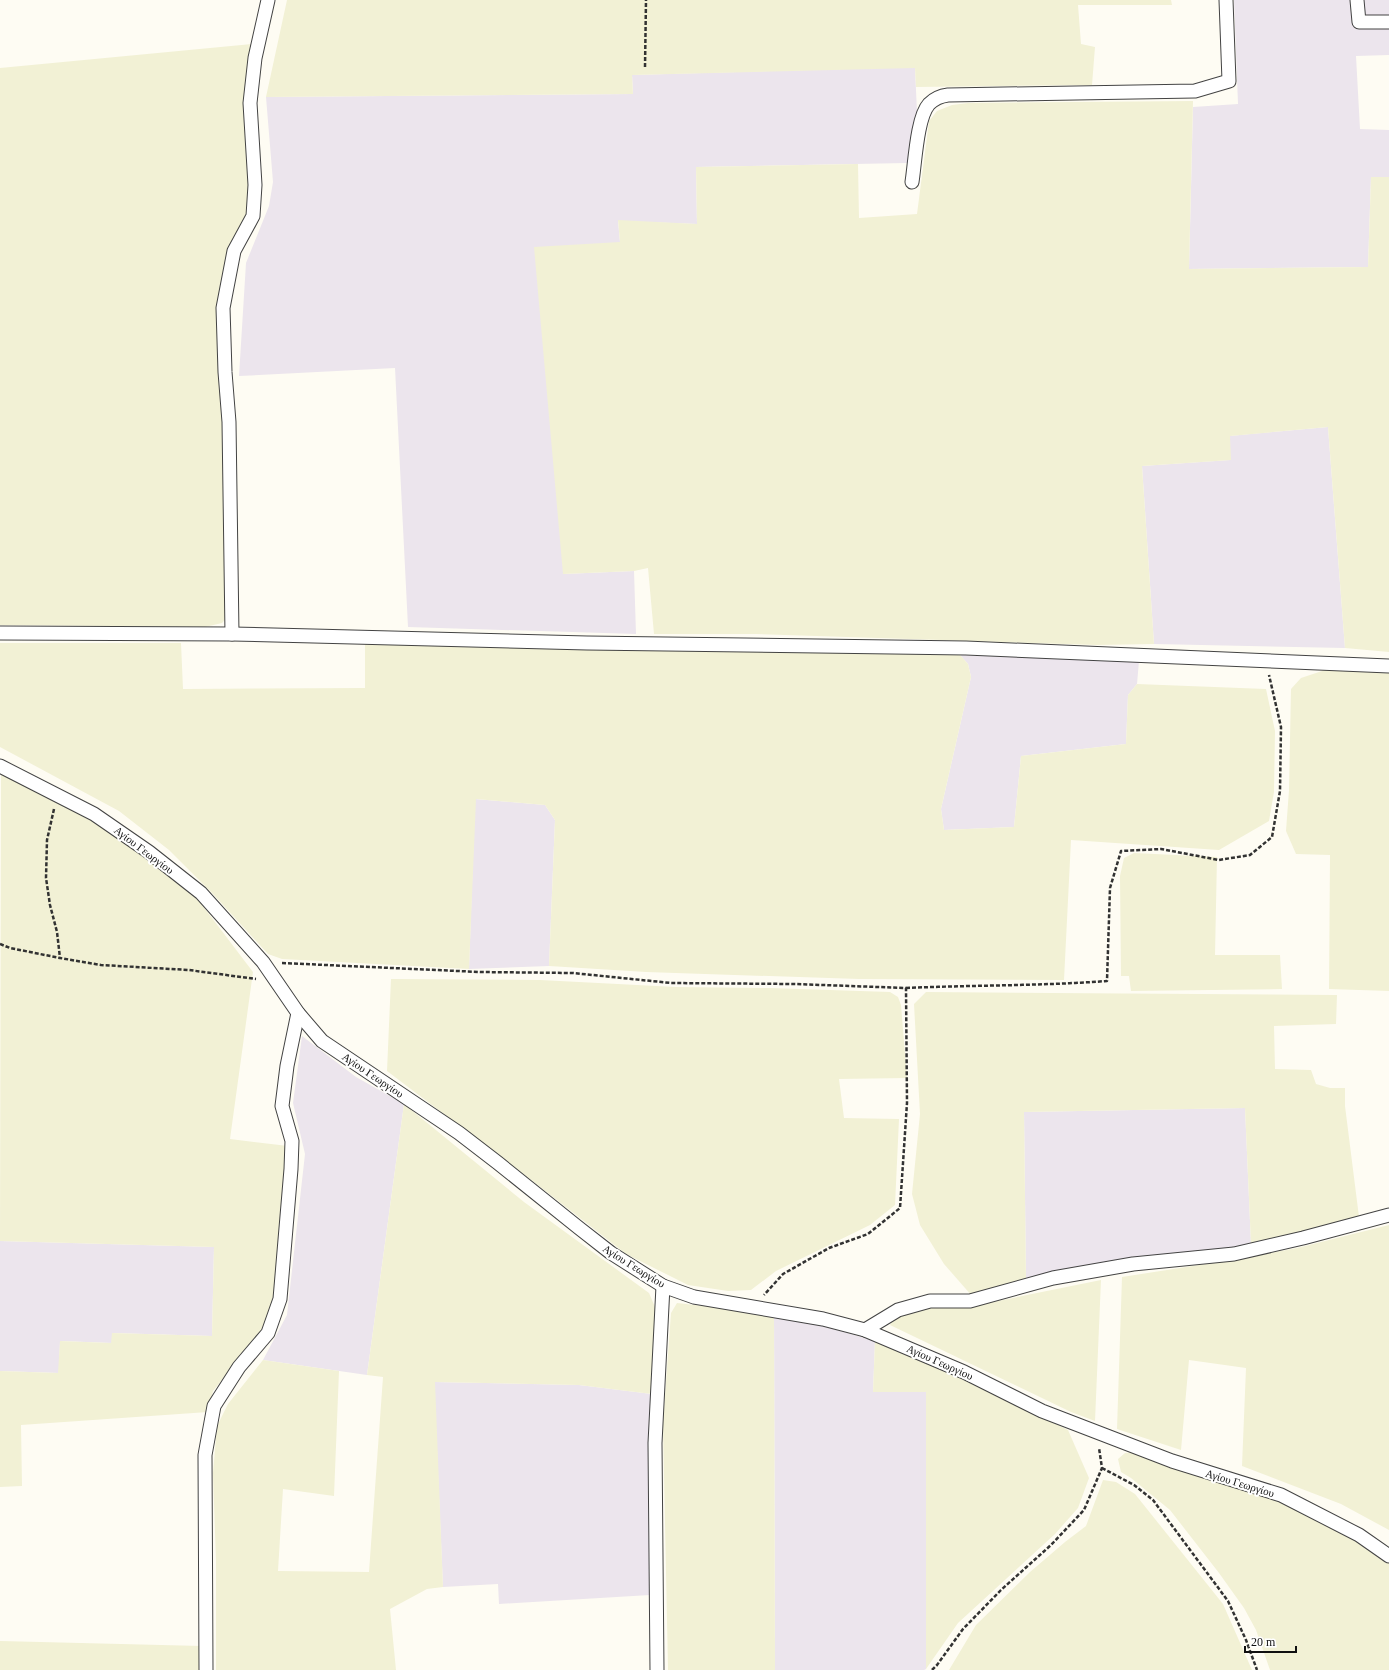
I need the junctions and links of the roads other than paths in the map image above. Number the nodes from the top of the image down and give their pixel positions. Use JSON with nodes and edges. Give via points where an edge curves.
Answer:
{"nodes":[{"id":1,"x":268,"y":0,"type":"edge"},
{"id":2,"x":1226,"y":0,"type":"edge"},
{"id":3,"x":1357,"y":0,"type":"edge"},
{"id":4,"x":1389,"y":22,"type":"edge"},
{"id":5,"x":912,"y":182,"type":"dead end"},
{"id":6,"x":0,"y":633,"type":"edge"},
{"id":7,"x":232,"y":634,"type":"junction"},
{"id":8,"x":1389,"y":666,"type":"edge"},
{"id":9,"x":0,"y":766,"type":"edge"},
{"id":10,"x":298,"y":1013,"type":"junction"},
{"id":11,"x":1389,"y":1215,"type":"edge"},
{"id":12,"x":663,"y":1286,"type":"junction"},
{"id":13,"x":865,"y":1330,"type":"junction"},
{"id":14,"x":1389,"y":1556,"type":"edge"},
{"id":15,"x":206,"y":1670,"type":"edge"},
{"id":16,"x":657,"y":1670,"type":"edge"}],
"edges":[{"from":1,"to":7,"type":"street","via":[[255,58],[250,103],[255,185],[253,216],[234,251],[223,308],[229,422]]},
{"from":2,"to":5,"type":"street","via":[[1229,81],[1195,91],[938,97],[929,104],[922,116]]},
{"from":3,"to":4,"type":"street","via":[[1359,22]]},
{"from":6,"to":7,"type":"street"},
{"from":7,"to":8,"type":"street","via":[[587,643],[966,648]]},
{"from":9,"to":10,"type":"street","name":"Αγίου Γεωργίου","via":[[94,814],[149,852],[201,893],[263,962]]},
{"from":10,"to":12,"type":"street","name":"Αγίου Γεωργίου","via":[[322,1041],[459,1133],[611,1253]]},
{"from":10,"to":15,"type":"street","via":[[282,1106],[292,1141],[292,1155],[280,1299],[268,1333],[239,1367],[214,1406],[205,1455]]},
{"from":11,"to":13,"type":"street","via":[[1234,1254],[1133,1264],[1068,1276],[970,1301],[930,1301],[898,1310]]},
{"from":12,"to":13,"type":"street","name":"Αγίου Γεωργίου","via":[[694,1297],[823,1319]]},
{"from":12,"to":16,"type":"street","via":[[655,1443]]},
{"from":13,"to":14,"type":"street","name":"Αγίου Γεωργίου","via":[[956,1369],[1042,1411],[1172,1461],[1281,1495],[1360,1535]]}]}
